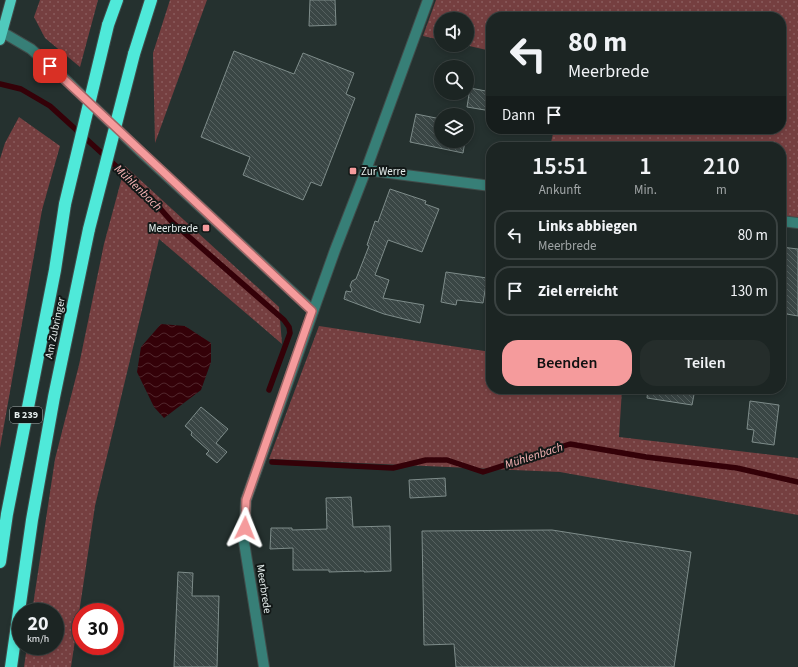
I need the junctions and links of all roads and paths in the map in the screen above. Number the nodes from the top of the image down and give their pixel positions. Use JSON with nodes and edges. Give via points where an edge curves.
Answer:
{"nodes":[{"id":1,"x":11,"y":0,"type":"edge"},
{"id":2,"x":117,"y":0,"type":"edge"},
{"id":3,"x":150,"y":0,"type":"edge"},
{"id":4,"x":154,"y":0,"type":"edge"},
{"id":5,"x":428,"y":0,"type":"edge"},
{"id":6,"x":144,"y":22,"type":"junction"},
{"id":7,"x":1,"y":36,"type":"edge"},
{"id":8,"x":366,"y":170,"type":"junction"},
{"id":9,"x":486,"y":185,"type":"edge"},
{"id":10,"x":786,"y":222,"type":"edge"},
{"id":11,"x":798,"y":223,"type":"edge"},
{"id":12,"x":312,"y":311,"type":"junction"},
{"id":13,"x":0,"y":562,"type":"edge"},
{"id":14,"x":11,"y":667,"type":"edge"},
{"id":15,"x":264,"y":667,"type":"edge"}],
"edges":[{"from":1,"to":7,"type":"main road"},
{"from":2,"to":13,"type":"highway","name":"Am Zubringer","number":"B 239","bridge":true,"via":[[108,25],[65,204]]},
{"from":3,"to":6,"type":"highway","name":"Am Zubringer","number":"B 239"},
{"from":4,"to":6,"type":"highway"},
{"from":5,"to":8,"type":"street","name":"Meerbrede"},
{"from":6,"to":14,"type":"highway","name":"Am Zubringer","number":"B 239","bridge":true,"via":[[89,230],[54,397],[37,489]]},
{"from":7,"to":12,"type":"street","via":[[31,49]]},
{"from":8,"to":9,"type":"street"},
{"from":8,"to":12,"type":"street","name":"Meerbrede"},
{"from":10,"to":11,"type":"street"},
{"from":12,"to":15,"type":"street","name":"Meerbrede","via":[[246,500],[244,542]]}]}
